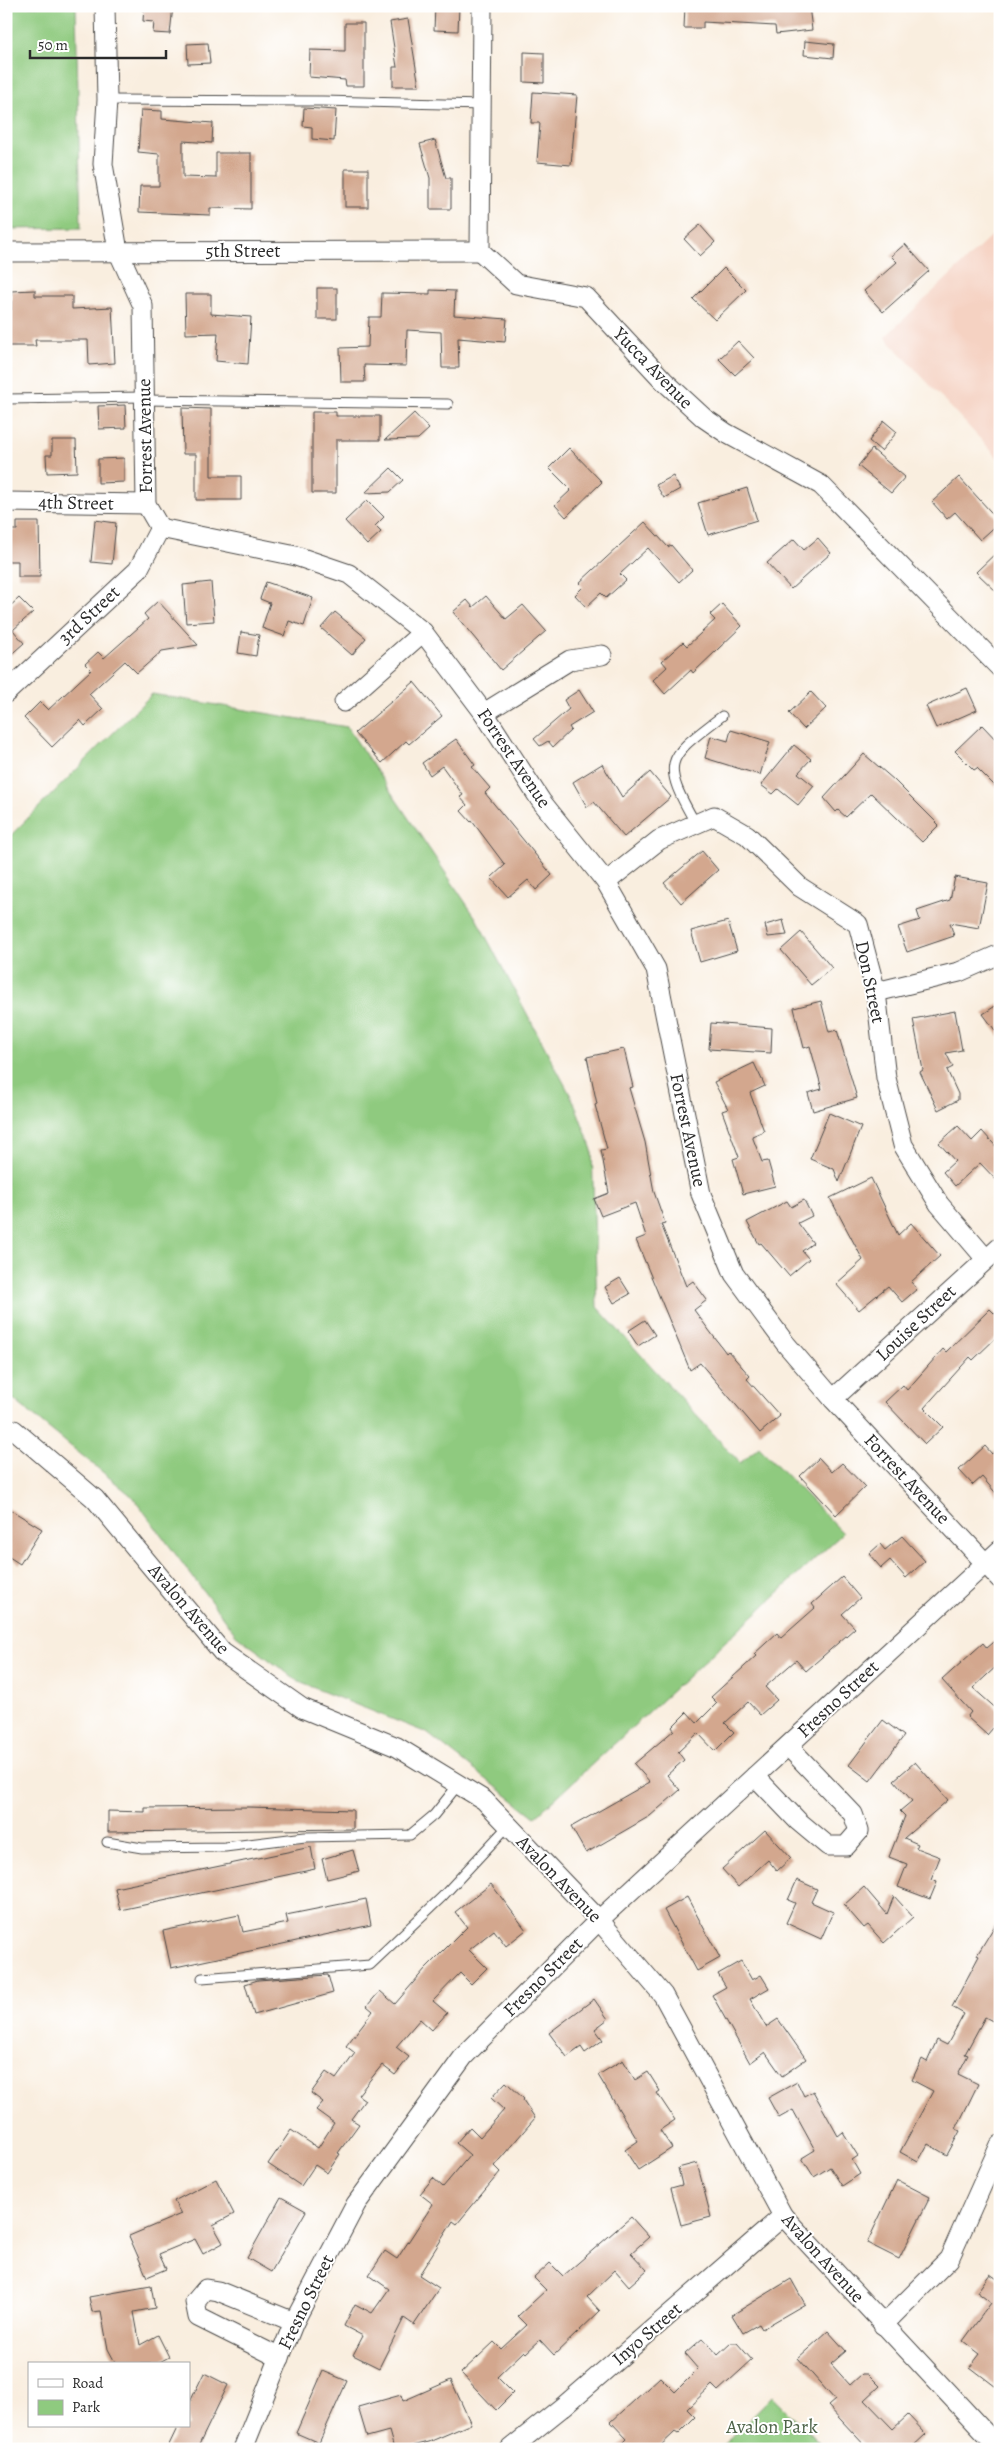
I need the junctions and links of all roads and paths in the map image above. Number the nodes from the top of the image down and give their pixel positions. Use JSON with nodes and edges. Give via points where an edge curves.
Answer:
{"nodes":[{"id":1,"x":105,"y":6,"type":"edge"},
{"id":2,"x":482,"y":6,"type":"edge"},
{"id":3,"x":106,"y":100,"type":"junction"},
{"id":4,"x":483,"y":105,"type":"junction"},
{"id":5,"x":118,"y":251,"type":"junction"},
{"id":6,"x":480,"y":251,"type":"junction"},
{"id":7,"x":6,"y":252,"type":"edge"},
{"id":8,"x":6,"y":399,"type":"edge"},
{"id":9,"x":144,"y":399,"type":"junction"},
{"id":10,"x":448,"y":404,"type":"dead end"},
{"id":11,"x":6,"y":502,"type":"edge"},
{"id":12,"x":146,"y":504,"type":"junction"},
{"id":13,"x":160,"y":528,"type":"junction"},
{"id":14,"x":423,"y":632,"type":"junction"},
{"id":15,"x":602,"y":655,"type":"dead end"},
{"id":16,"x":1000,"y":668,"type":"edge"},
{"id":17,"x":6,"y":693,"type":"edge"},
{"id":18,"x":344,"y":702,"type":"dead end"},
{"id":19,"x":484,"y":713,"type":"junction"},
{"id":20,"x":722,"y":716,"type":"dead end"},
{"id":21,"x":696,"y":824,"type":"junction"},
{"id":22,"x":606,"y":882,"type":"junction"},
{"id":23,"x":1000,"y":954,"type":"edge"},
{"id":24,"x":876,"y":992,"type":"junction"},
{"id":25,"x":1000,"y":1246,"type":"edge"},
{"id":26,"x":986,"y":1259,"type":"junction"},
{"id":27,"x":833,"y":1400,"type":"junction"},
{"id":28,"x":6,"y":1427,"type":"edge"},
{"id":29,"x":1000,"y":1550,"type":"edge"},
{"id":30,"x":985,"y":1564,"type":"junction"},
{"id":31,"x":1000,"y":1579,"type":"edge"},
{"id":32,"x":788,"y":1746,"type":"junction"},
{"id":33,"x":755,"y":1776,"type":"junction"},
{"id":34,"x":458,"y":1785,"type":"junction"},
{"id":35,"x":508,"y":1826,"type":"junction"},
{"id":36,"x":107,"y":1842,"type":"dead end"},
{"id":37,"x":599,"y":1920,"type":"junction"},
{"id":38,"x":202,"y":1978,"type":"dead end"},
{"id":39,"x":1000,"y":2145,"type":"edge"},
{"id":40,"x":783,"y":2216,"type":"junction"},
{"id":41,"x":294,"y":2322,"type":"junction"},
{"id":42,"x":883,"y":2325,"type":"junction"},
{"id":43,"x":280,"y":2358,"type":"junction"},
{"id":44,"x":243,"y":2449,"type":"edge"},
{"id":45,"x":510,"y":2449,"type":"edge"},
{"id":46,"x":1000,"y":2449,"type":"edge"}],
"edges":[{"from":1,"to":3,"type":"street","name":"Forrest Avenue"},
{"from":2,"to":4,"type":"street"},
{"from":3,"to":4,"type":"lane","via":[[322,100]]},
{"from":3,"to":5,"type":"street","name":"Forrest Avenue","via":[[103,164]]},
{"from":4,"to":6,"type":"street"},
{"from":5,"to":6,"type":"street","name":"5th Street"},
{"from":5,"to":7,"type":"street","name":"5th Street"},
{"from":5,"to":9,"type":"street","name":"Forrest Avenue","via":[[143,306]]},
{"from":6,"to":16,"type":"street","name":"Yucca Avenue","via":[[516,284],[586,297],[664,381],[704,418],[821,485]]},
{"from":8,"to":9,"type":"lane"},
{"from":9,"to":10,"type":"lane"},
{"from":9,"to":12,"type":"street","name":"Forrest Avenue"},
{"from":11,"to":12,"type":"street","name":"4th Street"},
{"from":12,"to":13,"type":"street","name":"Forrest Avenue"},
{"from":13,"to":14,"type":"street","name":"Forrest Avenue","via":[[296,556],[348,574]]},
{"from":13,"to":17,"type":"street","name":"3rd Street","via":[[138,570]]},
{"from":14,"to":18,"type":"street"},
{"from":14,"to":19,"type":"street","name":"Forrest Avenue"},
{"from":15,"to":19,"type":"street","via":[[570,660]]},
{"from":19,"to":22,"type":"street","name":"Forrest Avenue","via":[[541,801]]},
{"from":20,"to":21,"type":"lane","via":[[677,752],[673,764],[681,798]]},
{"from":21,"to":22,"type":"street","name":"Don Street","via":[[659,840]]},
{"from":21,"to":24,"type":"street","name":"Don Street","via":[[714,816],[747,835],[800,887],[858,924]]},
{"from":22,"to":27,"type":"street","name":"Forrest Avenue","via":[[656,969],[701,1194],[734,1274],[785,1343]]},
{"from":23,"to":24,"type":"street","via":[[959,972]]},
{"from":24,"to":26,"type":"street","name":"Don Street","via":[[886,1078],[903,1145],[939,1204]]},
{"from":25,"to":26,"type":"street","name":"Louise Street"},
{"from":26,"to":27,"type":"street","name":"Louise Street"},
{"from":27,"to":30,"type":"street","name":"Forrest Avenue"},
{"from":28,"to":34,"type":"street","name":"Avalon Avenue","via":[[14,1430],[95,1499],[222,1652],[302,1708],[397,1747]]},
{"from":29,"to":30,"type":"street","name":"Fresno Street"},
{"from":30,"to":31,"type":"street","name":"Forrest Avenue"},
{"from":30,"to":32,"type":"street","name":"Fresno Street"},
{"from":32,"to":33,"type":"street","name":"Fresno Street"},
{"from":32,"to":33,"type":"street","via":[[853,1814],[859,1830],[846,1846],[828,1846],[798,1821]]},
{"from":33,"to":37,"type":"street","name":"Fresno Street"},
{"from":34,"to":35,"type":"street","name":"Avalon Avenue","via":[[484,1800]]},
{"from":34,"to":36,"type":"lane","via":[[434,1815],[410,1835],[305,1837],[226,1847],[142,1848]]},
{"from":35,"to":37,"type":"street","name":"Avalon Avenue"},
{"from":35,"to":38,"type":"lane","via":[[442,1897],[370,1965]]},
{"from":37,"to":40,"type":"street","name":"Avalon Avenue","via":[[663,1995]]},
{"from":37,"to":41,"type":"street","name":"Fresno Street","via":[[464,2056],[356,2204]]},
{"from":39,"to":42,"type":"street","via":[[949,2259]]},
{"from":40,"to":42,"type":"street","name":"Avalon Avenue"},
{"from":40,"to":45,"type":"street","name":"Inyo Street"},
{"from":41,"to":43,"type":"street","name":"Fresno Street"},
{"from":41,"to":43,"type":"street","via":[[218,2290],[206,2289],[195,2302],[198,2317]]},
{"from":42,"to":46,"type":"street","name":"Avalon Avenue"},
{"from":43,"to":44,"type":"street","name":"Fresno Street"}]}
